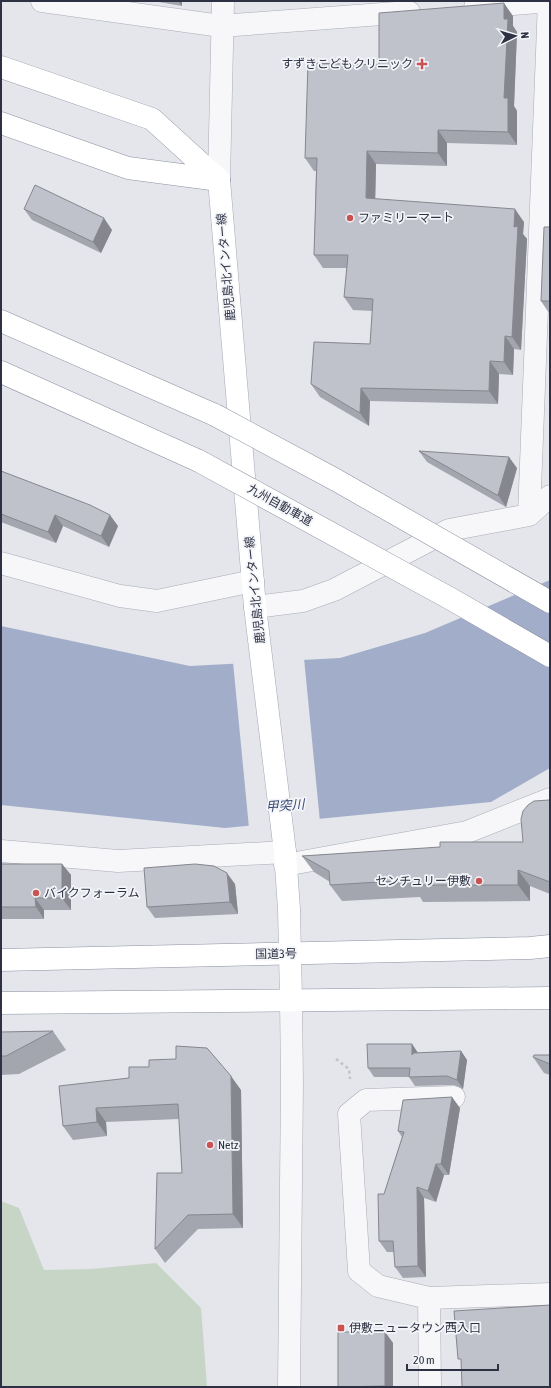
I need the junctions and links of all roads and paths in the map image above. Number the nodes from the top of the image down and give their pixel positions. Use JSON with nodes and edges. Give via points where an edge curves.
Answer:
{"nodes":[{"id":1,"x":42,"y":1,"type":"edge"},
{"id":2,"x":223,"y":1,"type":"edge"},
{"id":3,"x":549,"y":1,"type":"edge"},
{"id":4,"x":455,"y":9,"type":"edge"},
{"id":5,"x":432,"y":10,"type":"edge"},
{"id":6,"x":221,"y":26,"type":"junction"},
{"id":7,"x":1,"y":67,"type":"edge"},
{"id":8,"x":1,"y":123,"type":"edge"},
{"id":9,"x":219,"y":180,"type":"junction"},
{"id":10,"x":1,"y":321,"type":"edge"},
{"id":11,"x":1,"y":372,"type":"edge"},
{"id":12,"x":550,"y":496,"type":"edge"},
{"id":13,"x":529,"y":515,"type":"junction"},
{"id":14,"x":1,"y":563,"type":"edge"},
{"id":15,"x":253,"y":581,"type":"junction"},
{"id":16,"x":550,"y":602,"type":"edge"},
{"id":17,"x":256,"y":607,"type":"junction"},
{"id":18,"x":550,"y":656,"type":"edge"},
{"id":19,"x":550,"y":799,"type":"edge"},
{"id":20,"x":1,"y":851,"type":"edge"},
{"id":21,"x":285,"y":858,"type":"junction"},
{"id":22,"x":550,"y":946,"type":"edge"},
{"id":23,"x":290,"y":954,"type":"junction"},
{"id":24,"x":1,"y":960,"type":"edge"},
{"id":25,"x":550,"y":998,"type":"edge"},
{"id":26,"x":291,"y":1000,"type":"junction"},
{"id":27,"x":1,"y":1003,"type":"edge"},
{"id":28,"x":454,"y":1097,"type":"dead end"},
{"id":29,"x":550,"y":1294,"type":"edge"},
{"id":30,"x":429,"y":1298,"type":"junction"},
{"id":31,"x":289,"y":1387,"type":"edge"},
{"id":32,"x":430,"y":1387,"type":"edge"}],
"edges":[{"from":1,"to":6,"type":"street"},
{"from":2,"to":6,"type":"street"},
{"from":3,"to":4,"type":"street"},
{"from":3,"to":13,"type":"street"},
{"from":5,"to":6,"type":"street"},
{"from":6,"to":9,"type":"street"},
{"from":7,"to":9,"type":"main road","via":[[152,119]]},
{"from":8,"to":9,"type":"main road","via":[[128,168]]},
{"from":9,"to":15,"type":"main road","name":"鹿児島北インター線"},
{"from":10,"to":16,"type":"main road","bridge":true,"via":[[215,415],[350,488]]},
{"from":11,"to":18,"type":"main road","name":"九州自動車道","bridge":true,"via":[[199,461]]},
{"from":12,"to":13,"type":"street"},
{"from":13,"to":17,"type":"street","via":[[449,530],[334,590],[303,601]]},
{"from":14,"to":15,"type":"street","via":[[120,596],[157,601]]},
{"from":15,"to":17,"type":"main road","name":"鹿児島北インター線"},
{"from":17,"to":21,"type":"main road","name":"鹿児島北インター線"},
{"from":19,"to":21,"type":"street","via":[[467,832]]},
{"from":20,"to":21,"type":"street","via":[[118,861]]},
{"from":21,"to":23,"type":"main road","name":"鹿児島北インター線"},
{"from":22,"to":23,"type":"main road","name":"国道3号"},
{"from":23,"to":24,"type":"main road","name":"国道3号"},
{"from":23,"to":26,"type":"main road","name":"鹿児島北インター線"},
{"from":25,"to":26,"type":"main road"},
{"from":26,"to":27,"type":"main road"},
{"from":26,"to":31,"type":"street"},
{"from":28,"to":30,"type":"street","via":[[366,1100],[349,1114],[359,1271],[378,1286]]},
{"from":29,"to":30,"type":"street"},
{"from":30,"to":32,"type":"street"}]}
